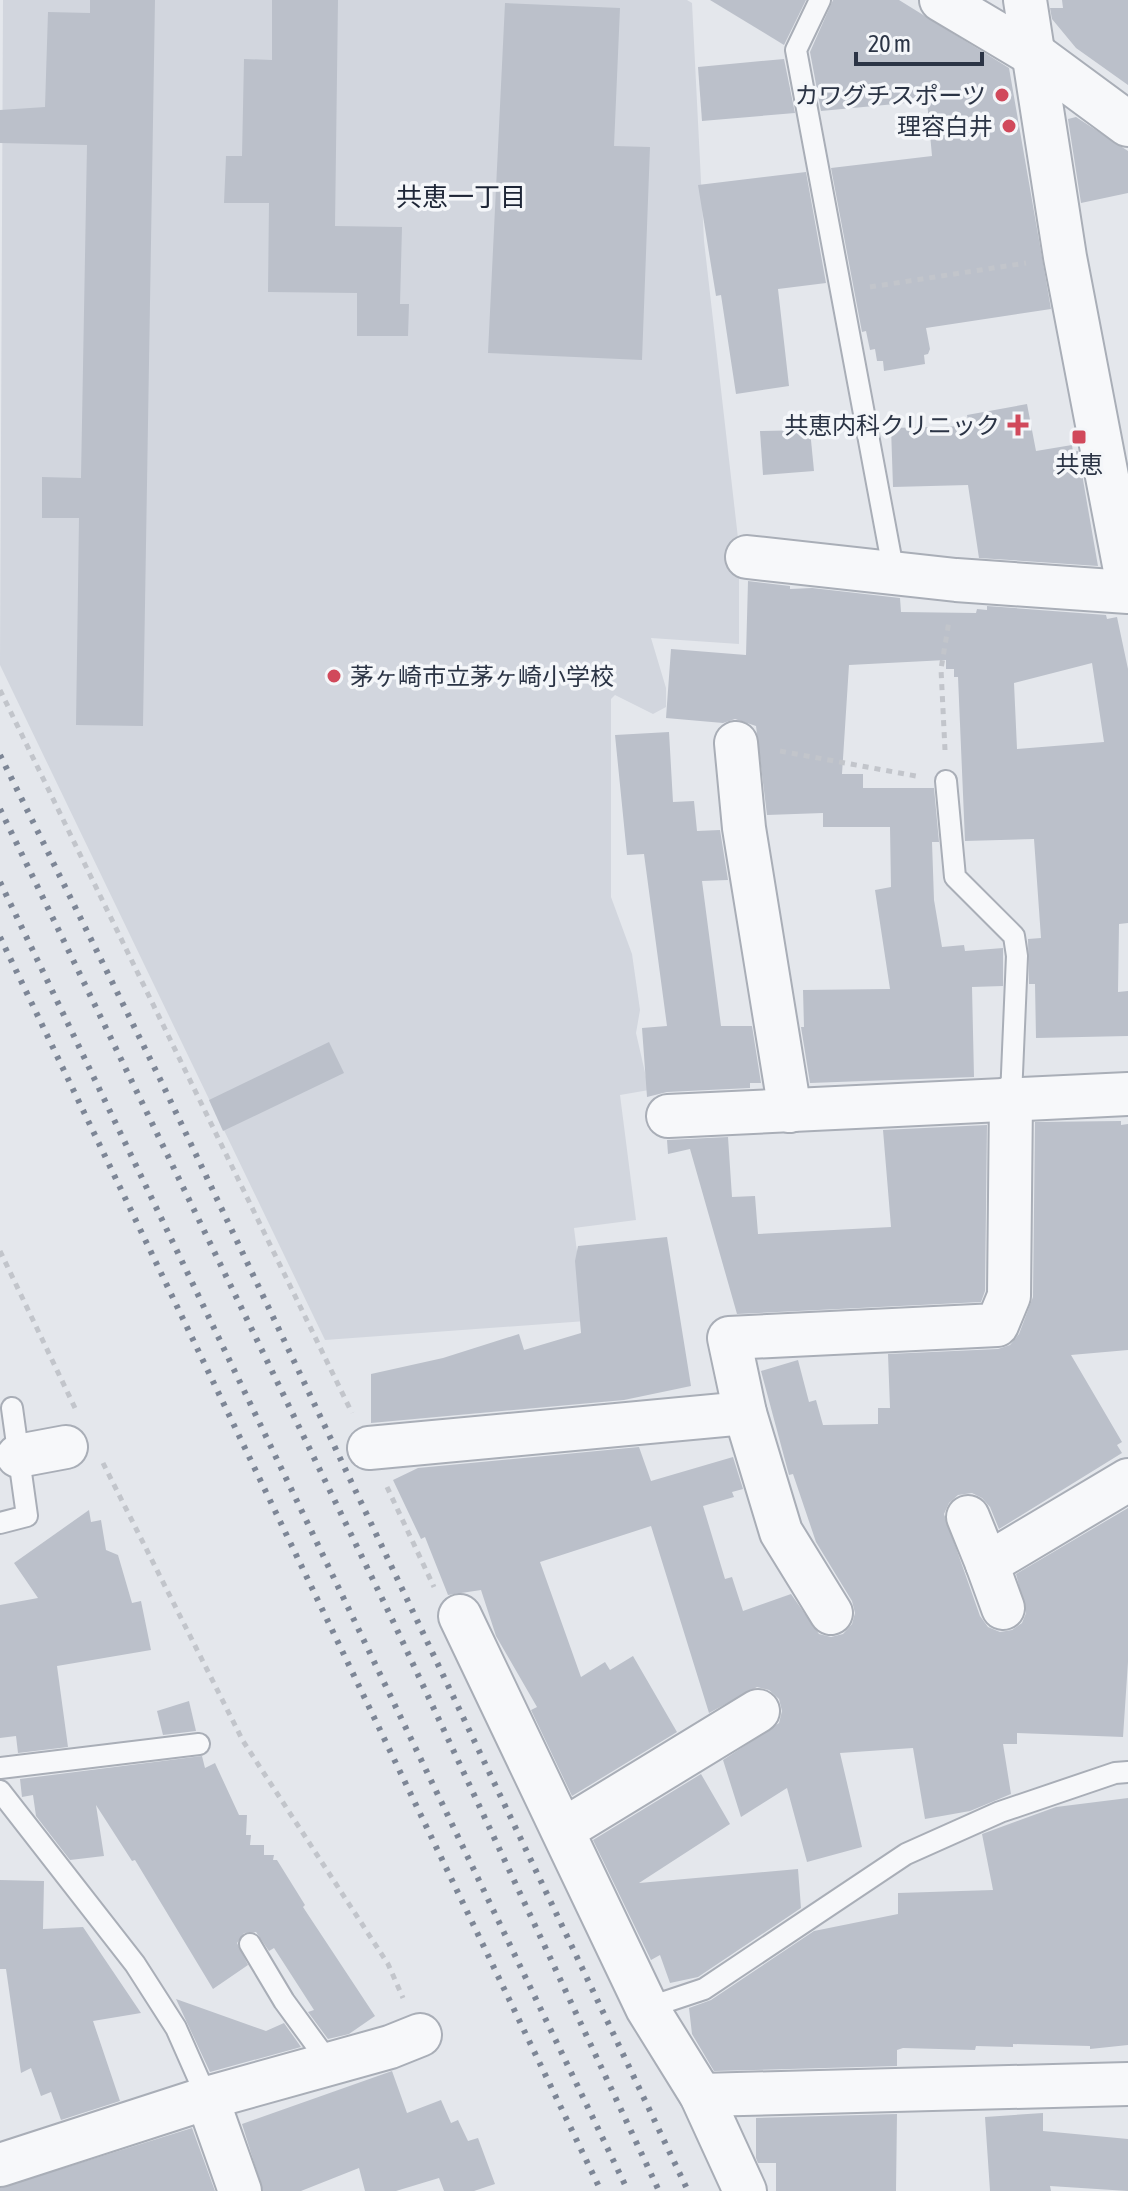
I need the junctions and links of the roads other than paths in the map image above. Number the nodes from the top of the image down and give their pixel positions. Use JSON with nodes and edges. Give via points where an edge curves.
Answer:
{"nodes":[{"id":1,"x":820,"y":0,"type":"edge"},
{"id":2,"x":941,"y":0,"type":"edge"},
{"id":3,"x":1025,"y":0,"type":"edge"},
{"id":4,"x":1037,"y":57,"type":"junction"},
{"id":5,"x":1128,"y":124,"type":"edge"},
{"id":6,"x":1121,"y":518,"type":"edge"},
{"id":7,"x":747,"y":557,"type":"dead end"},
{"id":8,"x":894,"y":574,"type":"junction"},
{"id":9,"x":1128,"y":586,"type":"edge"},
{"id":10,"x":1128,"y":592,"type":"edge"},
{"id":11,"x":736,"y":743,"type":"road end"},
{"id":12,"x":946,"y":781,"type":"road end"},
{"id":13,"x":1128,"y":1094,"type":"edge"},
{"id":14,"x":1011,"y":1097,"type":"junction"},
{"id":15,"x":790,"y":1111,"type":"junction"},
{"id":16,"x":668,"y":1116,"type":"dead end"},
{"id":17,"x":12,"y":1408,"type":"dead end"},
{"id":18,"x":745,"y":1413,"type":"junction"},
{"id":19,"x":81,"y":1440,"type":"road end"},
{"id":20,"x":369,"y":1448,"type":"road end"},
{"id":21,"x":18,"y":1456,"type":"junction"},
{"id":22,"x":1128,"y":1480,"type":"edge"},
{"id":23,"x":968,"y":1517,"type":"dead end"},
{"id":24,"x":0,"y":1523,"type":"edge"},
{"id":25,"x":987,"y":1564,"type":"junction"},
{"id":26,"x":1003,"y":1608,"type":"dead end"},
{"id":27,"x":831,"y":1613,"type":"dead end"},
{"id":28,"x":460,"y":1616,"type":"road end"},
{"id":29,"x":758,"y":1711,"type":"dead end"},
{"id":30,"x":199,"y":1744,"type":"dead end"},
{"id":31,"x":0,"y":1768,"type":"edge"},
{"id":32,"x":1128,"y":1772,"type":"edge"},
{"id":33,"x":0,"y":1791,"type":"edge"},
{"id":34,"x":563,"y":1830,"type":"junction"},
{"id":35,"x":250,"y":1944,"type":"dead end"},
{"id":36,"x":647,"y":2008,"type":"junction"},
{"id":37,"x":420,"y":2035,"type":"road end"},
{"id":38,"x":330,"y":2064,"type":"junction"},
{"id":39,"x":1128,"y":2084,"type":"edge"},
{"id":40,"x":701,"y":2095,"type":"junction"},
{"id":41,"x":207,"y":2098,"type":"junction"},
{"id":42,"x":0,"y":2165,"type":"edge"},
{"id":43,"x":240,"y":2191,"type":"edge"},
{"id":44,"x":745,"y":2191,"type":"edge"}],
"edges":[{"from":1,"to":8,"type":"lane","via":[[796,50]]},
{"from":2,"to":4,"type":"street"},
{"from":3,"to":4,"type":"street"},
{"from":4,"to":5,"type":"street"},
{"from":4,"to":6,"type":"street","via":[[1065,257]]},
{"from":6,"to":9,"type":"street"},
{"from":7,"to":8,"type":"street"},
{"from":8,"to":10,"type":"street"},
{"from":11,"to":15,"type":"street","via":[[744,828]]},
{"from":12,"to":14,"type":"lane","via":[[955,877],[1014,936]]},
{"from":13,"to":14,"type":"street"},
{"from":14,"to":15,"type":"street"},
{"from":14,"to":18,"type":"street","via":[[1009,1296],[997,1325],[729,1338]]},
{"from":15,"to":16,"type":"street"},
{"from":17,"to":21,"type":"lane"},
{"from":18,"to":20,"type":"street"},
{"from":18,"to":27,"type":"street","via":[[781,1532]]},
{"from":19,"to":21,"type":"street"},
{"from":21,"to":24,"type":"lane","via":[[27,1516]]},
{"from":22,"to":25,"type":"street"},
{"from":23,"to":25,"type":"street"},
{"from":25,"to":26,"type":"street"},
{"from":28,"to":34,"type":"street"},
{"from":29,"to":34,"type":"street"},
{"from":30,"to":31,"type":"lane"},
{"from":32,"to":36,"type":"lane","via":[[1000,1812],[906,1854],[704,1989]]},
{"from":33,"to":41,"type":"lane","via":[[135,1964],[176,2028]]},
{"from":34,"to":36,"type":"street"},
{"from":35,"to":38,"type":"lane"},
{"from":36,"to":40,"type":"street"},
{"from":37,"to":38,"type":"street"},
{"from":38,"to":41,"type":"street"},
{"from":39,"to":40,"type":"street"},
{"from":40,"to":44,"type":"street"},
{"from":41,"to":42,"type":"street"},
{"from":41,"to":43,"type":"street"}]}
